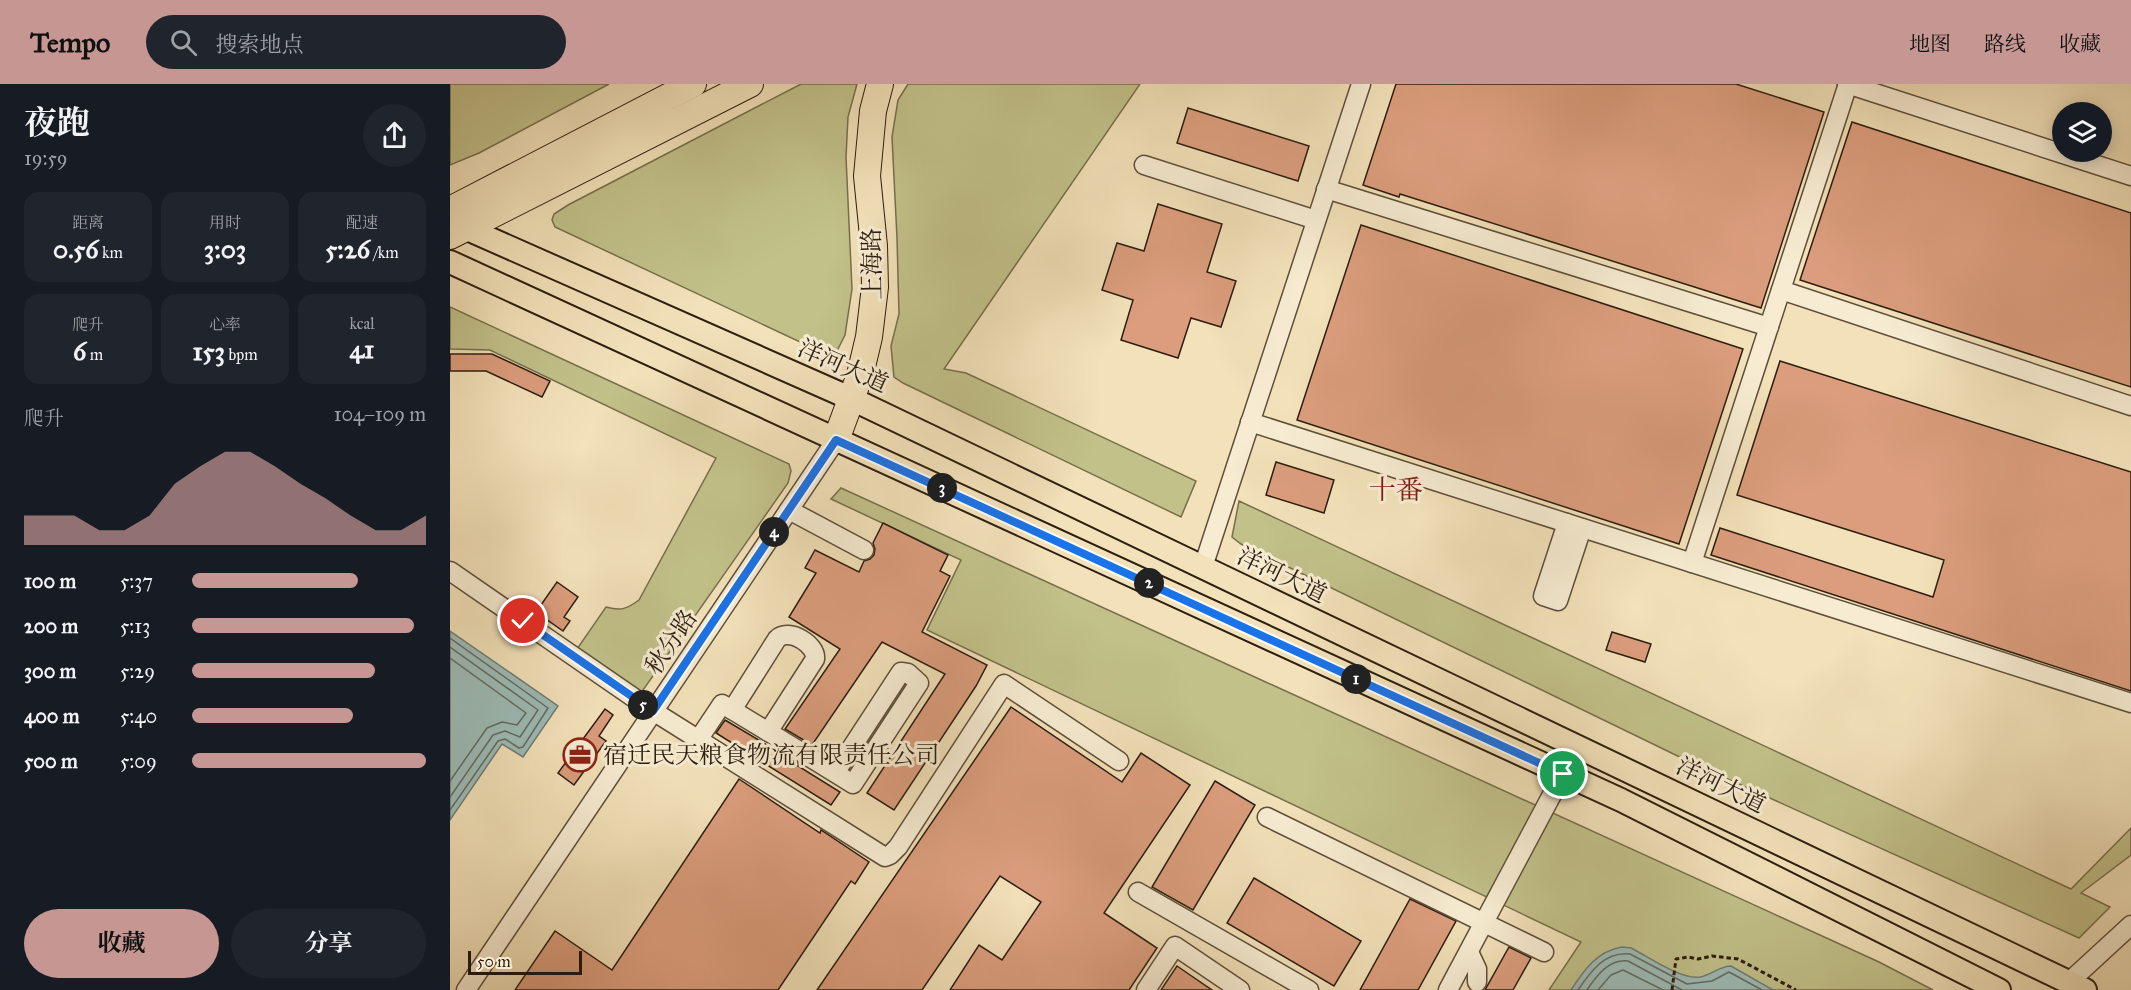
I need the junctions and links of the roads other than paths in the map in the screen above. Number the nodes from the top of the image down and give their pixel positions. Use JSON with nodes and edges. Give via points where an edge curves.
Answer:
{"nodes":[{"id":1,"x":693,"y":84,"type":"edge"},
{"id":2,"x":750,"y":84,"type":"edge"},
{"id":3,"x":880,"y":84,"type":"edge"},
{"id":4,"x":1361,"y":84,"type":"edge"},
{"id":5,"x":1848,"y":84,"type":"edge"},
{"id":6,"x":1144,"y":165,"type":"dead end"},
{"id":7,"x":2131,"y":176,"type":"edge"},
{"id":8,"x":1326,"y":189,"type":"junction"},
{"id":9,"x":1316,"y":220,"type":"junction"},
{"id":10,"x":454,"y":224,"type":"edge"},
{"id":11,"x":450,"y":262,"type":"edge"},
{"id":12,"x":1781,"y":290,"type":"junction"},
{"id":13,"x":1769,"y":327,"type":"junction"},
{"id":14,"x":852,"y":399,"type":"junction"},
{"id":15,"x":2131,"y":406,"type":"edge"},
{"id":16,"x":1250,"y":422,"type":"junction"},
{"id":17,"x":836,"y":440,"type":"junction"},
{"id":18,"x":789,"y":510,"type":"junction"},
{"id":19,"x":864,"y":550,"type":"dead end"},
{"id":20,"x":1692,"y":563,"type":"junction"},
{"id":21,"x":1203,"y":567,"type":"junction"},
{"id":22,"x":450,"y":571,"type":"edge"},
{"id":23,"x":2131,"y":703,"type":"edge"},
{"id":24,"x":732,"y":710,"type":"junction"},
{"id":25,"x":653,"y":711,"type":"junction"},
{"id":26,"x":768,"y":732,"type":"junction"},
{"id":27,"x":698,"y":740,"type":"junction"},
{"id":28,"x":1119,"y":761,"type":"dead end"},
{"id":29,"x":835,"y":773,"type":"junction"},
{"id":30,"x":1563,"y":774,"type":"junction"},
{"id":31,"x":1267,"y":817,"type":"dead end"},
{"id":32,"x":1138,"y":892,"type":"dead end"},
{"id":33,"x":1484,"y":922,"type":"junction"},
{"id":34,"x":2131,"y":925,"type":"edge"},
{"id":35,"x":1469,"y":952,"type":"junction"},
{"id":36,"x":1544,"y":952,"type":"dead end"},
{"id":37,"x":1477,"y":982,"type":"dead end"},
{"id":38,"x":2077,"y":986,"type":"edge"},
{"id":39,"x":466,"y":990,"type":"edge"},
{"id":40,"x":1146,"y":990,"type":"edge"},
{"id":41,"x":1240,"y":990,"type":"edge"},
{"id":42,"x":1309,"y":990,"type":"edge"},
{"id":43,"x":1448,"y":990,"type":"edge"},
{"id":44,"x":1999,"y":990,"type":"edge"}],
"edges":[{"from":1,"to":10,"type":"highway"},
{"from":2,"to":10,"type":"highway"},
{"from":3,"to":14,"type":"highway","name":"上海路","via":[[873,111],[867,176],[875,287],[867,346]]},
{"from":4,"to":8,"type":"street"},
{"from":5,"to":7,"type":"street"},
{"from":5,"to":12,"type":"street"},
{"from":6,"to":9,"type":"street"},
{"from":8,"to":9,"type":"street"},
{"from":8,"to":13,"type":"street"},
{"from":9,"to":16,"type":"street"},
{"from":10,"to":14,"type":"main road","name":"洋河大道"},
{"from":11,"to":17,"type":"main road"},
{"from":12,"to":13,"type":"street"},
{"from":12,"to":15,"type":"street"},
{"from":13,"to":20,"type":"street"},
{"from":14,"to":17,"type":"highway","name":"上海路"},
{"from":14,"to":21,"type":"main road","name":"洋河大道"},
{"from":16,"to":20,"type":"street"},
{"from":16,"to":21,"type":"street"},
{"from":17,"to":18,"type":"street","name":"秋分路"},
{"from":17,"to":30,"type":"main road"},
{"from":18,"to":19,"type":"street"},
{"from":18,"to":25,"type":"street","name":"秋分路"},
{"from":20,"to":23,"type":"street"},
{"from":21,"to":38,"type":"main road","name":"洋河大道"},
{"from":22,"to":25,"type":"street"},
{"from":24,"to":26,"type":"street"},
{"from":24,"to":26,"type":"street","via":[[777,639],[782,634],[794,636],[813,648],[815,659]]},
{"from":24,"to":27,"type":"street","via":[[722,704]]},
{"from":25,"to":27,"type":"street"},
{"from":25,"to":39,"type":"street","name":"秋分路"},
{"from":26,"to":29,"type":"street"},
{"from":27,"to":28,"type":"street","via":[[885,857],[898,847],[1004,684]]},
{"from":29,"to":29,"type":"street","via":[[853,784],[919,683],[915,678],[901,672]]},
{"from":30,"to":33,"type":"street"},
{"from":30,"to":44,"type":"main road"},
{"from":31,"to":33,"type":"street"},
{"from":32,"to":42,"type":"street"},
{"from":33,"to":35,"type":"street"},
{"from":33,"to":36,"type":"street"},
{"from":34,"to":38,"type":"street"},
{"from":35,"to":37,"type":"street","via":[[1477,969]]},
{"from":35,"to":43,"type":"street"},
{"from":40,"to":41,"type":"street","via":[[1176,946]]}]}
